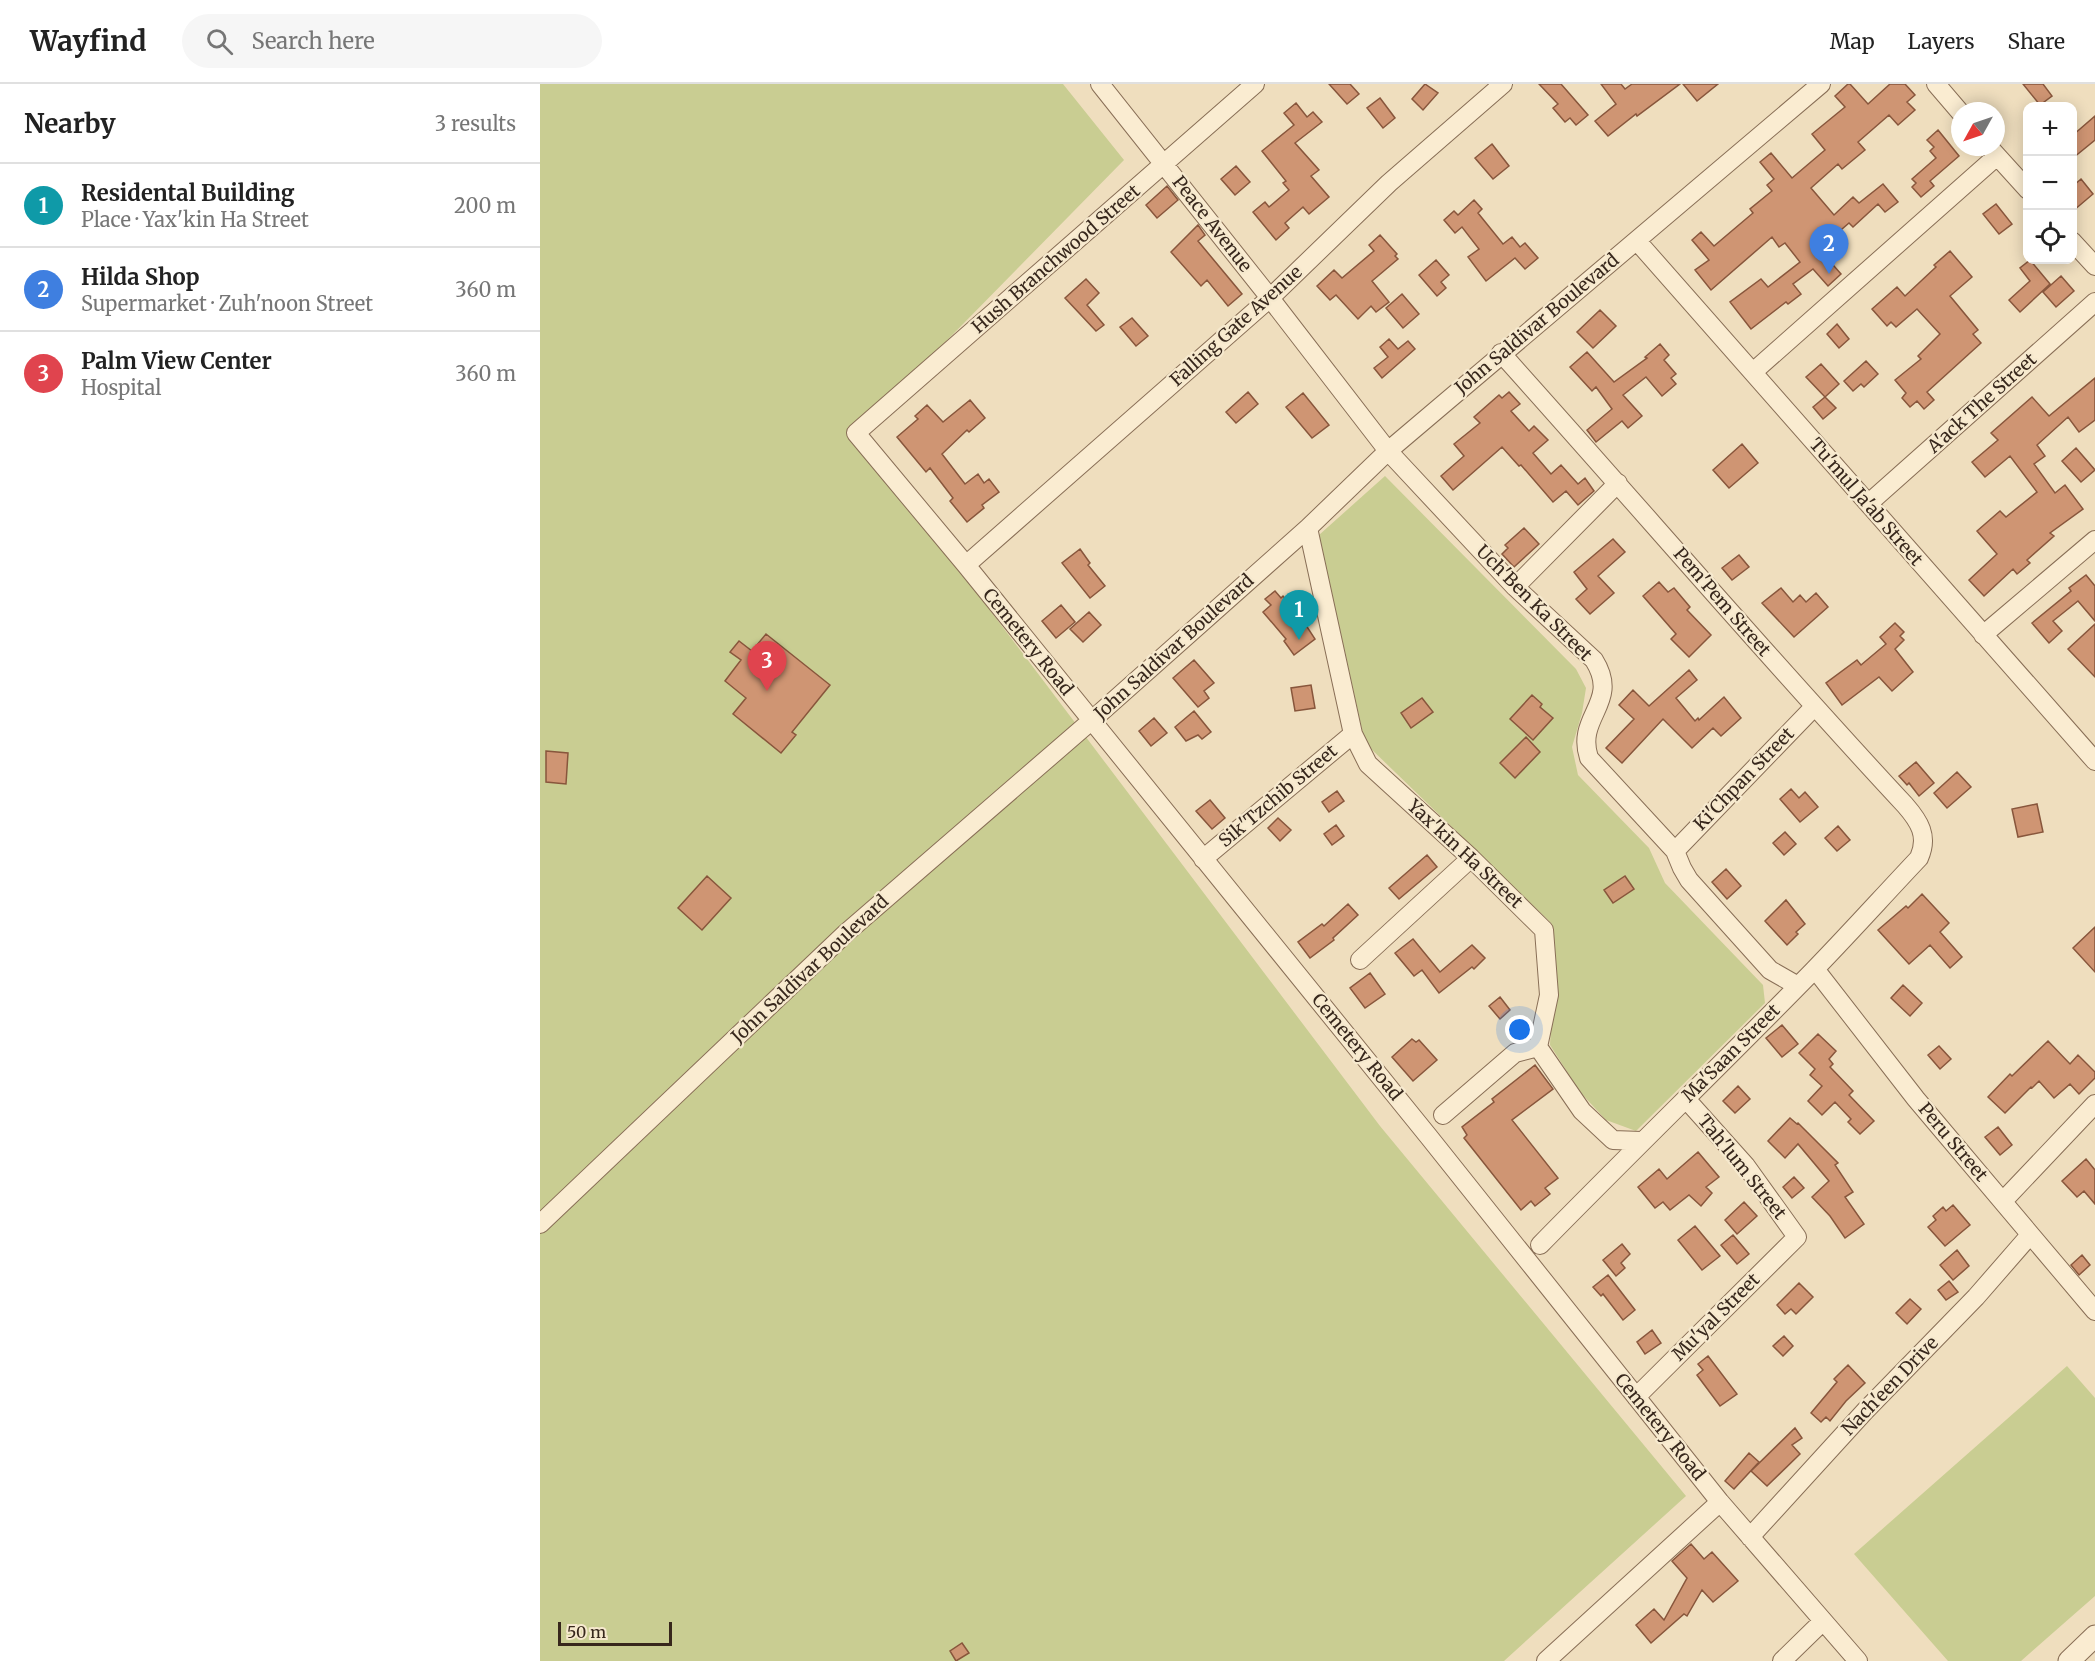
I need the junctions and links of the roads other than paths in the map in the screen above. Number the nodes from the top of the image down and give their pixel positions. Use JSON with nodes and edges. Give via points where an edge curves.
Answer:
{"nodes":[{"id":1,"x":1100,"y":84,"type":"edge"},
{"id":2,"x":1255,"y":84,"type":"edge"},
{"id":3,"x":1503,"y":84,"type":"edge"},
{"id":4,"x":1821,"y":84,"type":"edge"},
{"id":5,"x":1936,"y":84,"type":"edge"},
{"id":6,"x":1951,"y":102,"type":"edge"},
{"id":7,"x":1988,"y":156,"type":"edge"},
{"id":8,"x":1997,"y":156,"type":"edge"},
{"id":9,"x":1164,"y":164,"type":"junction"},
{"id":10,"x":2023,"y":184,"type":"edge"},
{"id":11,"x":1637,"y":241,"type":"junction"},
{"id":12,"x":2077,"y":246,"type":"edge"},
{"id":13,"x":2095,"y":266,"type":"edge"},
{"id":14,"x":1270,"y":298,"type":"junction"},
{"id":15,"x":2095,"y":302,"type":"edge"},
{"id":16,"x":1501,"y":353,"type":"junction"},
{"id":17,"x":1753,"y":372,"type":"junction"},
{"id":18,"x":856,"y":433,"type":"joint"},
{"id":19,"x":1388,"y":451,"type":"junction"},
{"id":20,"x":1618,"y":483,"type":"junction"},
{"id":21,"x":1869,"y":503,"type":"junction"},
{"id":22,"x":1308,"y":528,"type":"junction"},
{"id":23,"x":2095,"y":540,"type":"edge"},
{"id":24,"x":966,"y":565,"type":"junction"},
{"id":25,"x":1515,"y":587,"type":"junction"},
{"id":26,"x":1983,"y":635,"type":"junction"},
{"id":27,"x":1814,"y":707,"type":"junction"},
{"id":28,"x":1091,"y":721,"type":"junction"},
{"id":29,"x":1353,"y":734,"type":"junction"},
{"id":30,"x":2095,"y":761,"type":"edge"},
{"id":31,"x":1675,"y":851,"type":"junction"},
{"id":32,"x":1471,"y":858,"type":"junction"},
{"id":33,"x":1919,"y":858,"type":"joint"},
{"id":34,"x":1203,"y":859,"type":"junction"},
{"id":35,"x":1360,"y":960,"type":"dead end"},
{"id":36,"x":1815,"y":969,"type":"junction"},
{"id":37,"x":1798,"y":986,"type":"junction"},
{"id":38,"x":1538,"y":1047,"type":"junction"},
{"id":39,"x":1686,"y":1099,"type":"junction"},
{"id":40,"x":2095,"y":1104,"type":"edge"},
{"id":41,"x":1443,"y":1115,"type":"dead end"},
{"id":42,"x":1641,"y":1141,"type":"junction"},
{"id":43,"x":2003,"y":1201,"type":"junction"},
{"id":44,"x":540,"y":1224,"type":"edge"},
{"id":45,"x":2030,"y":1235,"type":"junction"},
{"id":46,"x":1797,"y":1237,"type":"joint"},
{"id":47,"x":1540,"y":1245,"type":"dead end"},
{"id":48,"x":2095,"y":1311,"type":"edge"},
{"id":49,"x":1636,"y":1397,"type":"junction"},
{"id":50,"x":1720,"y":1502,"type":"junction"},
{"id":51,"x":1750,"y":1537,"type":"junction"},
{"id":52,"x":1822,"y":1622,"type":"junction"},
{"id":53,"x":2095,"y":1636,"type":"edge"},
{"id":54,"x":1546,"y":1661,"type":"edge"},
{"id":55,"x":1782,"y":1661,"type":"edge"},
{"id":56,"x":1858,"y":1661,"type":"edge"},
{"id":57,"x":2068,"y":1661,"type":"edge"}],
"edges":[{"from":1,"to":9,"type":"street","name":"Peace Avenue"},
{"from":2,"to":9,"type":"street","name":"Hush Branchwood Street"},
{"from":3,"to":14,"type":"street","name":"Falling Gate Avenue","via":[[1389,183]]},
{"from":4,"to":11,"type":"street","name":"John Saldivar Boulevard"},
{"from":5,"to":6,"type":"street"},
{"from":7,"to":17,"type":"street"},
{"from":8,"to":10,"type":"street"},
{"from":9,"to":14,"type":"street","name":"Peace Avenue"},
{"from":9,"to":18,"type":"street","name":"Hush Branchwood Street"},
{"from":11,"to":16,"type":"street","name":"John Saldivar Boulevard"},
{"from":11,"to":17,"type":"street","name":"Tu'mul Ja'ab Street"},
{"from":12,"to":13,"type":"street"},
{"from":14,"to":19,"type":"street","name":"Peace Avenue"},
{"from":14,"to":24,"type":"street","name":"Falling Gate Avenue"},
{"from":15,"to":21,"type":"street","name":"A'ack The Street"},
{"from":16,"to":19,"type":"street","name":"John Saldivar Boulevard"},
{"from":16,"to":20,"type":"street","name":"Pem'Pem Street"},
{"from":17,"to":21,"type":"street","name":"Tu'mul Ja'ab Street"},
{"from":18,"to":24,"type":"street","name":"Cemetery Road"},
{"from":19,"to":22,"type":"street","name":"John Saldivar Boulevard"},
{"from":19,"to":25,"type":"street","name":"Uch'Ben Ka Street"},
{"from":20,"to":25,"type":"street"},
{"from":20,"to":27,"type":"street","name":"Pem'Pem Street"},
{"from":21,"to":26,"type":"street","name":"Tu'mul Ja'ab Street"},
{"from":22,"to":28,"type":"street","name":"John Saldivar Boulevard"},
{"from":22,"to":29,"type":"street","name":"Yax'kin Ha Street"},
{"from":23,"to":26,"type":"street"},
{"from":24,"to":28,"type":"street","name":"Cemetery Road"},
{"from":25,"to":31,"type":"street","name":"Uch'Ben Ka Street","via":[[1582,649],[1601,672],[1603,694],[1585,740],[1589,758]]},
{"from":26,"to":30,"type":"street","name":"Tu'mul Ja'ab Street"},
{"from":27,"to":31,"type":"street","name":"Ki'Chpan Street"},
{"from":27,"to":33,"type":"street","name":"Pem'Pem Street","via":[[1918,820],[1924,835]]},
{"from":28,"to":34,"type":"street","name":"Cemetery Road"},
{"from":28,"to":44,"type":"street","name":"John Saldivar Boulevard","via":[[846,933]]},
{"from":29,"to":32,"type":"street","name":"Yax'kin Ha Street","via":[[1368,764]]},
{"from":29,"to":34,"type":"street","name":"Sik'Tzchib Street"},
{"from":31,"to":37,"type":"street","name":"Uch'Ben Ka Street","via":[[1689,880],[1770,970]]},
{"from":32,"to":35,"type":"street"},
{"from":32,"to":38,"type":"street","name":"Yax'kin Ha Street","via":[[1544,930],[1549,995]]},
{"from":33,"to":36,"type":"street","name":"Ma'Saan Street"},
{"from":34,"to":49,"type":"street","name":"Cemetery Road"},
{"from":36,"to":37,"type":"street","name":"Ma'Saan Street"},
{"from":36,"to":43,"type":"street","name":"Peru Street","via":[[1916,1099]]},
{"from":37,"to":39,"type":"street","name":"Ma'Saan Street"},
{"from":38,"to":41,"type":"street","via":[[1515,1053]]},
{"from":38,"to":42,"type":"street","via":[[1582,1111],[1613,1140]]},
{"from":39,"to":42,"type":"street","name":"Ma'Saan Street"},
{"from":39,"to":46,"type":"street","name":"Tah'lum Street","via":[[1746,1166]]},
{"from":40,"to":43,"type":"street"},
{"from":42,"to":47,"type":"street","name":"Ma'Saan Street"},
{"from":43,"to":45,"type":"street","name":"Peru Street"},
{"from":45,"to":48,"type":"street","name":"Peru Street"},
{"from":45,"to":51,"type":"street","name":"Nach'een Drive"},
{"from":46,"to":49,"type":"street","name":"Mu'yal Street"},
{"from":49,"to":50,"type":"street","name":"Cemetery Road"},
{"from":50,"to":51,"type":"street","name":"Cemetery Road"},
{"from":50,"to":54,"type":"street"},
{"from":51,"to":52,"type":"street","name":"Cemetery Road"},
{"from":52,"to":55,"type":"street"},
{"from":52,"to":56,"type":"street","name":"Cemetery Road"},
{"from":53,"to":57,"type":"street"}]}
